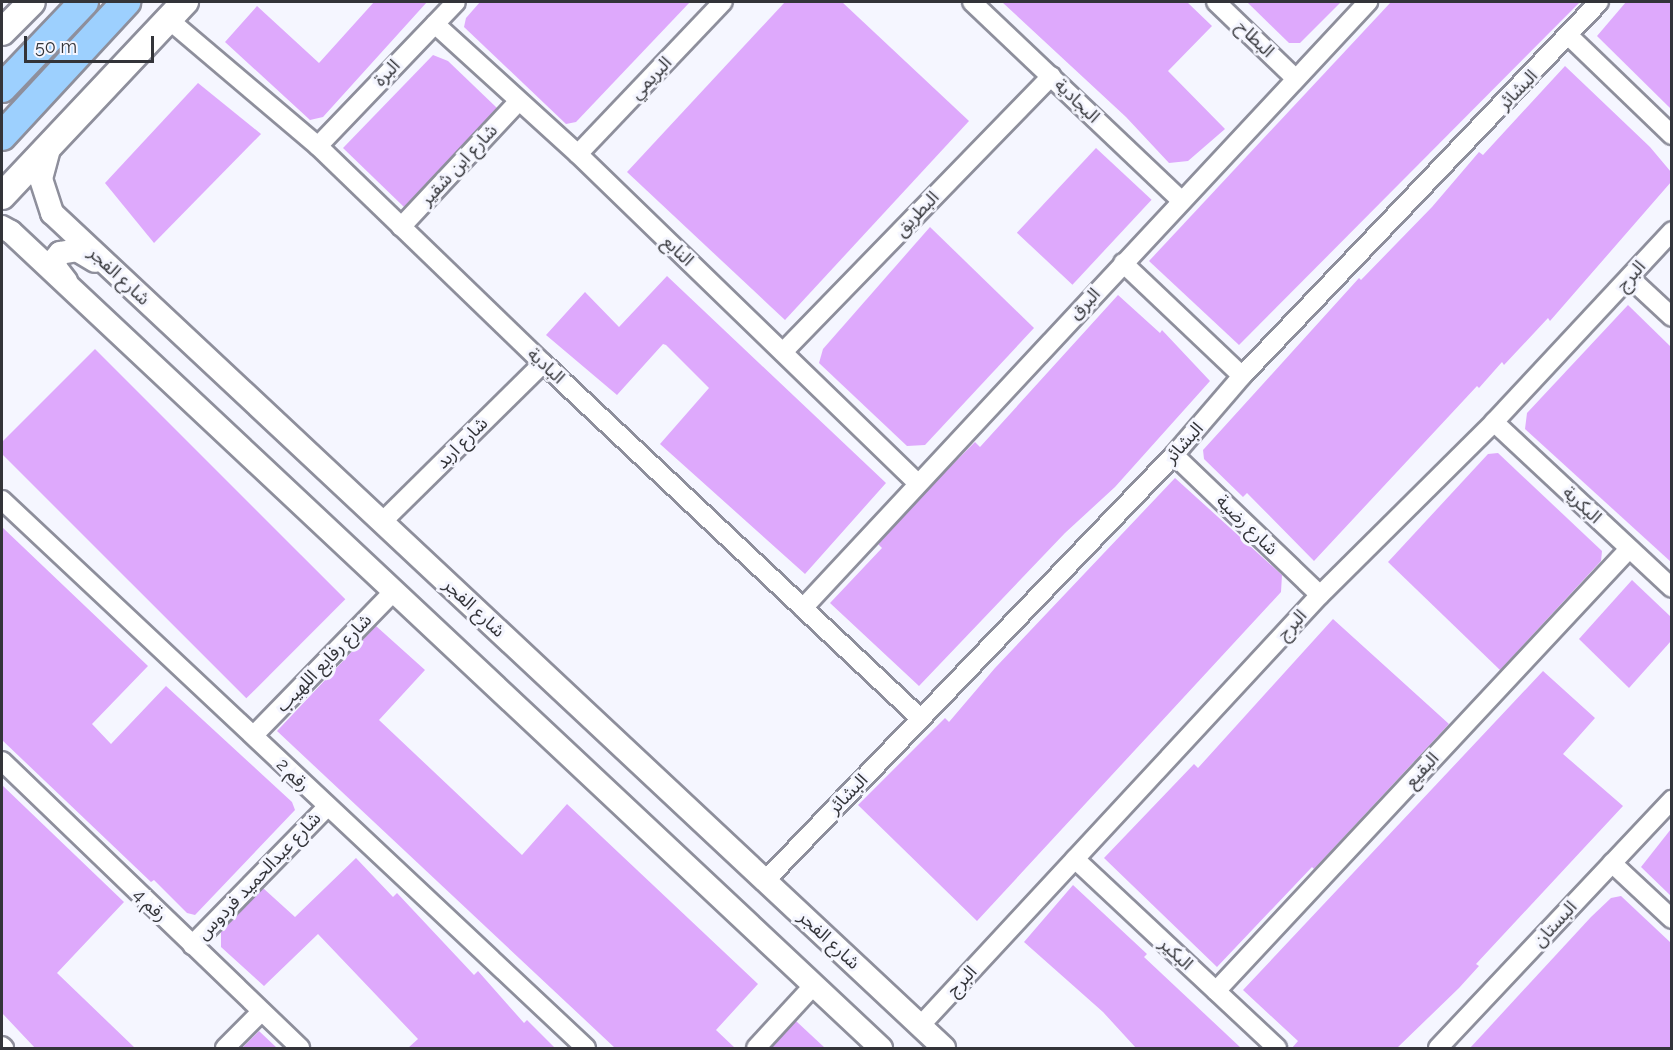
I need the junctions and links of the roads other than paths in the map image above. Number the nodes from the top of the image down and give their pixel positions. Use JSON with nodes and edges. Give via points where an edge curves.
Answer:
{"nodes":[{"id":1,"x":32,"y":2,"type":"edge"},
{"id":2,"x":84,"y":2,"type":"edge"},
{"id":3,"x":126,"y":2,"type":"edge"},
{"id":4,"x":456,"y":2,"type":"edge"},
{"id":5,"x":723,"y":2,"type":"edge"},
{"id":6,"x":972,"y":2,"type":"edge"},
{"id":7,"x":1216,"y":2,"type":"edge"},
{"id":8,"x":1368,"y":2,"type":"edge"},
{"id":9,"x":1599,"y":2,"type":"edge"},
{"id":10,"x":173,"y":7,"type":"edge"},
{"id":11,"x":435,"y":24,"type":"junction"},
{"id":12,"x":2,"y":32,"type":"edge"},
{"id":13,"x":1569,"y":36,"type":"junction"},
{"id":14,"x":1051,"y":76,"type":"junction"},
{"id":15,"x":1294,"y":77,"type":"junction"},
{"id":16,"x":2,"y":88,"type":"edge"},
{"id":17,"x":518,"y":102,"type":"junction"},
{"id":18,"x":1671,"y":135,"type":"edge"},
{"id":19,"x":2,"y":136,"type":"edge"},
{"id":20,"x":318,"y":146,"type":"junction"},
{"id":21,"x":49,"y":149,"type":"junction"},
{"id":22,"x":578,"y":154,"type":"junction"},
{"id":23,"x":2,"y":196,"type":"edge"},
{"id":24,"x":1182,"y":201,"type":"junction"},
{"id":25,"x":2,"y":227,"type":"edge"},
{"id":26,"x":401,"y":227,"type":"junction"},
{"id":27,"x":1671,"y":231,"type":"edge"},
{"id":28,"x":1124,"y":263,"type":"junction"},
{"id":29,"x":122,"y":278,"type":"junction"},
{"id":30,"x":1630,"y":278,"type":"junction"},
{"id":31,"x":81,"y":297,"type":"junction"},
{"id":32,"x":1671,"y":317,"type":"edge"},
{"id":33,"x":783,"y":352,"type":"junction"},
{"id":34,"x":543,"y":363,"type":"junction"},
{"id":35,"x":1242,"y":376,"type":"junction"},
{"id":36,"x":1494,"y":422,"type":"junction"},
{"id":37,"x":1174,"y":455,"type":"junction"},
{"id":38,"x":918,"y":483,"type":"junction"},
{"id":39,"x":2,"y":500,"type":"edge"},
{"id":40,"x":382,"y":522,"type":"junction"},
{"id":41,"x":1629,"y":549,"type":"junction"},
{"id":42,"x":1671,"y":588,"type":"edge"},
{"id":43,"x":394,"y":591,"type":"junction"},
{"id":44,"x":1320,"y":596,"type":"junction"},
{"id":45,"x":803,"y":608,"type":"junction"},
{"id":46,"x":920,"y":718,"type":"junction"},
{"id":47,"x":254,"y":735,"type":"junction"},
{"id":48,"x":2,"y":761,"type":"edge"},
{"id":49,"x":1671,"y":800,"type":"edge"},
{"id":50,"x":326,"y":808,"type":"junction"},
{"id":51,"x":1075,"y":859,"type":"junction"},
{"id":52,"x":1612,"y":863,"type":"junction"},
{"id":53,"x":765,"y":881,"type":"junction"},
{"id":54,"x":1671,"y":919,"type":"edge"},
{"id":55,"x":192,"y":945,"type":"junction"},
{"id":56,"x":814,"y":985,"type":"junction"},
{"id":57,"x":1216,"y":991,"type":"junction"},
{"id":58,"x":261,"y":1012,"type":"junction"},
{"id":59,"x":920,"y":1026,"type":"junction"},
{"id":60,"x":225,"y":1048,"type":"edge"},
{"id":61,"x":300,"y":1048,"type":"edge"},
{"id":62,"x":586,"y":1048,"type":"edge"},
{"id":63,"x":756,"y":1048,"type":"edge"},
{"id":64,"x":881,"y":1048,"type":"edge"},
{"id":65,"x":944,"y":1048,"type":"edge"},
{"id":66,"x":1277,"y":1048,"type":"edge"},
{"id":67,"x":1438,"y":1048,"type":"edge"}],
"edges":[{"from":1,"to":12,"type":"main road"},
{"from":2,"to":16,"type":"main road"},
{"from":3,"to":19,"type":"main road"},
{"from":4,"to":11,"type":"street","name":"البرة"},
{"from":5,"to":22,"type":"street","name":"البريمي"},
{"from":6,"to":14,"type":"street","name":"البجادية"},
{"from":7,"to":15,"type":"street","name":"البطاح"},
{"from":8,"to":15,"type":"street","name":"البرق"},
{"from":9,"to":13,"type":"street","name":"البشائر"},
{"from":10,"to":20,"type":"street","name":"البادية"},
{"from":10,"to":21,"type":"main road"},
{"from":11,"to":17,"type":"street","name":"النابع"},
{"from":11,"to":20,"type":"street","name":"البرة"},
{"from":13,"to":18,"type":"street"},
{"from":13,"to":35,"type":"street","name":"البشائر"},
{"from":14,"to":24,"type":"street","name":"البجادية"},
{"from":14,"to":33,"type":"street","name":"البطريق"},
{"from":15,"to":24,"type":"street","name":"البرق"},
{"from":17,"to":22,"type":"street","name":"النابع"},
{"from":17,"to":26,"type":"street","name":"شارع ابن شقير"},
{"from":20,"to":26,"type":"street","name":"البادية"},
{"from":21,"to":23,"type":"main road"},
{"from":21,"to":29,"type":"street","name":"شارع الفجر","via":[[41,179],[52,213]]},
{"from":22,"to":33,"type":"street","name":"النابع"},
{"from":24,"to":28,"type":"street","name":"البرق"},
{"from":25,"to":31,"type":"street"},
{"from":26,"to":34,"type":"street","name":"البادية"},
{"from":27,"to":30,"type":"street","name":"البرج"},
{"from":28,"to":35,"type":"street"},
{"from":28,"to":38,"type":"street","name":"البرق"},
{"from":29,"to":31,"type":"street","via":[[77,250],[60,253],[55,260],[56,268]]},
{"from":29,"to":40,"type":"street","name":"شارع الفجر"},
{"from":30,"to":32,"type":"street"},
{"from":30,"to":36,"type":"street","name":"البرج"},
{"from":31,"to":43,"type":"street"},
{"from":33,"to":38,"type":"street","name":"النابع"},
{"from":34,"to":40,"type":"street","name":"شارع اربد"},
{"from":34,"to":45,"type":"street","name":"البادية"},
{"from":35,"to":37,"type":"street","name":"البشائر"},
{"from":36,"to":41,"type":"street","name":"البكرية"},
{"from":36,"to":44,"type":"street","name":"البرج"},
{"from":37,"to":44,"type":"street","name":"شارع رضية"},
{"from":37,"to":46,"type":"street","name":"البشائر"},
{"from":38,"to":45,"type":"street","name":"البرق"},
{"from":39,"to":47,"type":"street","name":"رقم 2"},
{"from":40,"to":53,"type":"street","name":"شارع الفجر"},
{"from":41,"to":42,"type":"street","name":"البكرية"},
{"from":41,"to":57,"type":"street","name":"البقيع"},
{"from":43,"to":47,"type":"street","name":"شارع رفايع اللهيب"},
{"from":43,"to":56,"type":"street"},
{"from":44,"to":51,"type":"street","name":"البرج"},
{"from":45,"to":46,"type":"street","name":"البادية"},
{"from":46,"to":53,"type":"street","name":"البشائر"},
{"from":47,"to":50,"type":"street","name":"رقم 2"},
{"from":48,"to":55,"type":"street","name":"رقم 4"},
{"from":49,"to":52,"type":"street","name":"البستان"},
{"from":50,"to":55,"type":"street","name":"شارع عبدالحميد فردوس"},
{"from":50,"to":62,"type":"street","name":"رقم 2"},
{"from":51,"to":57,"type":"street","name":"البكير"},
{"from":51,"to":59,"type":"street","name":"البرج"},
{"from":52,"to":54,"type":"street"},
{"from":52,"to":67,"type":"street","name":"البستان"},
{"from":53,"to":59,"type":"street","name":"شارع الفجر"},
{"from":55,"to":58,"type":"street","name":"رقم 4"},
{"from":56,"to":63,"type":"street"},
{"from":56,"to":64,"type":"street"},
{"from":57,"to":66,"type":"street","name":"البكير"},
{"from":58,"to":60,"type":"street"},
{"from":58,"to":61,"type":"street","name":"رقم 4"},
{"from":59,"to":65,"type":"street","name":"شارع الفجر"}]}
